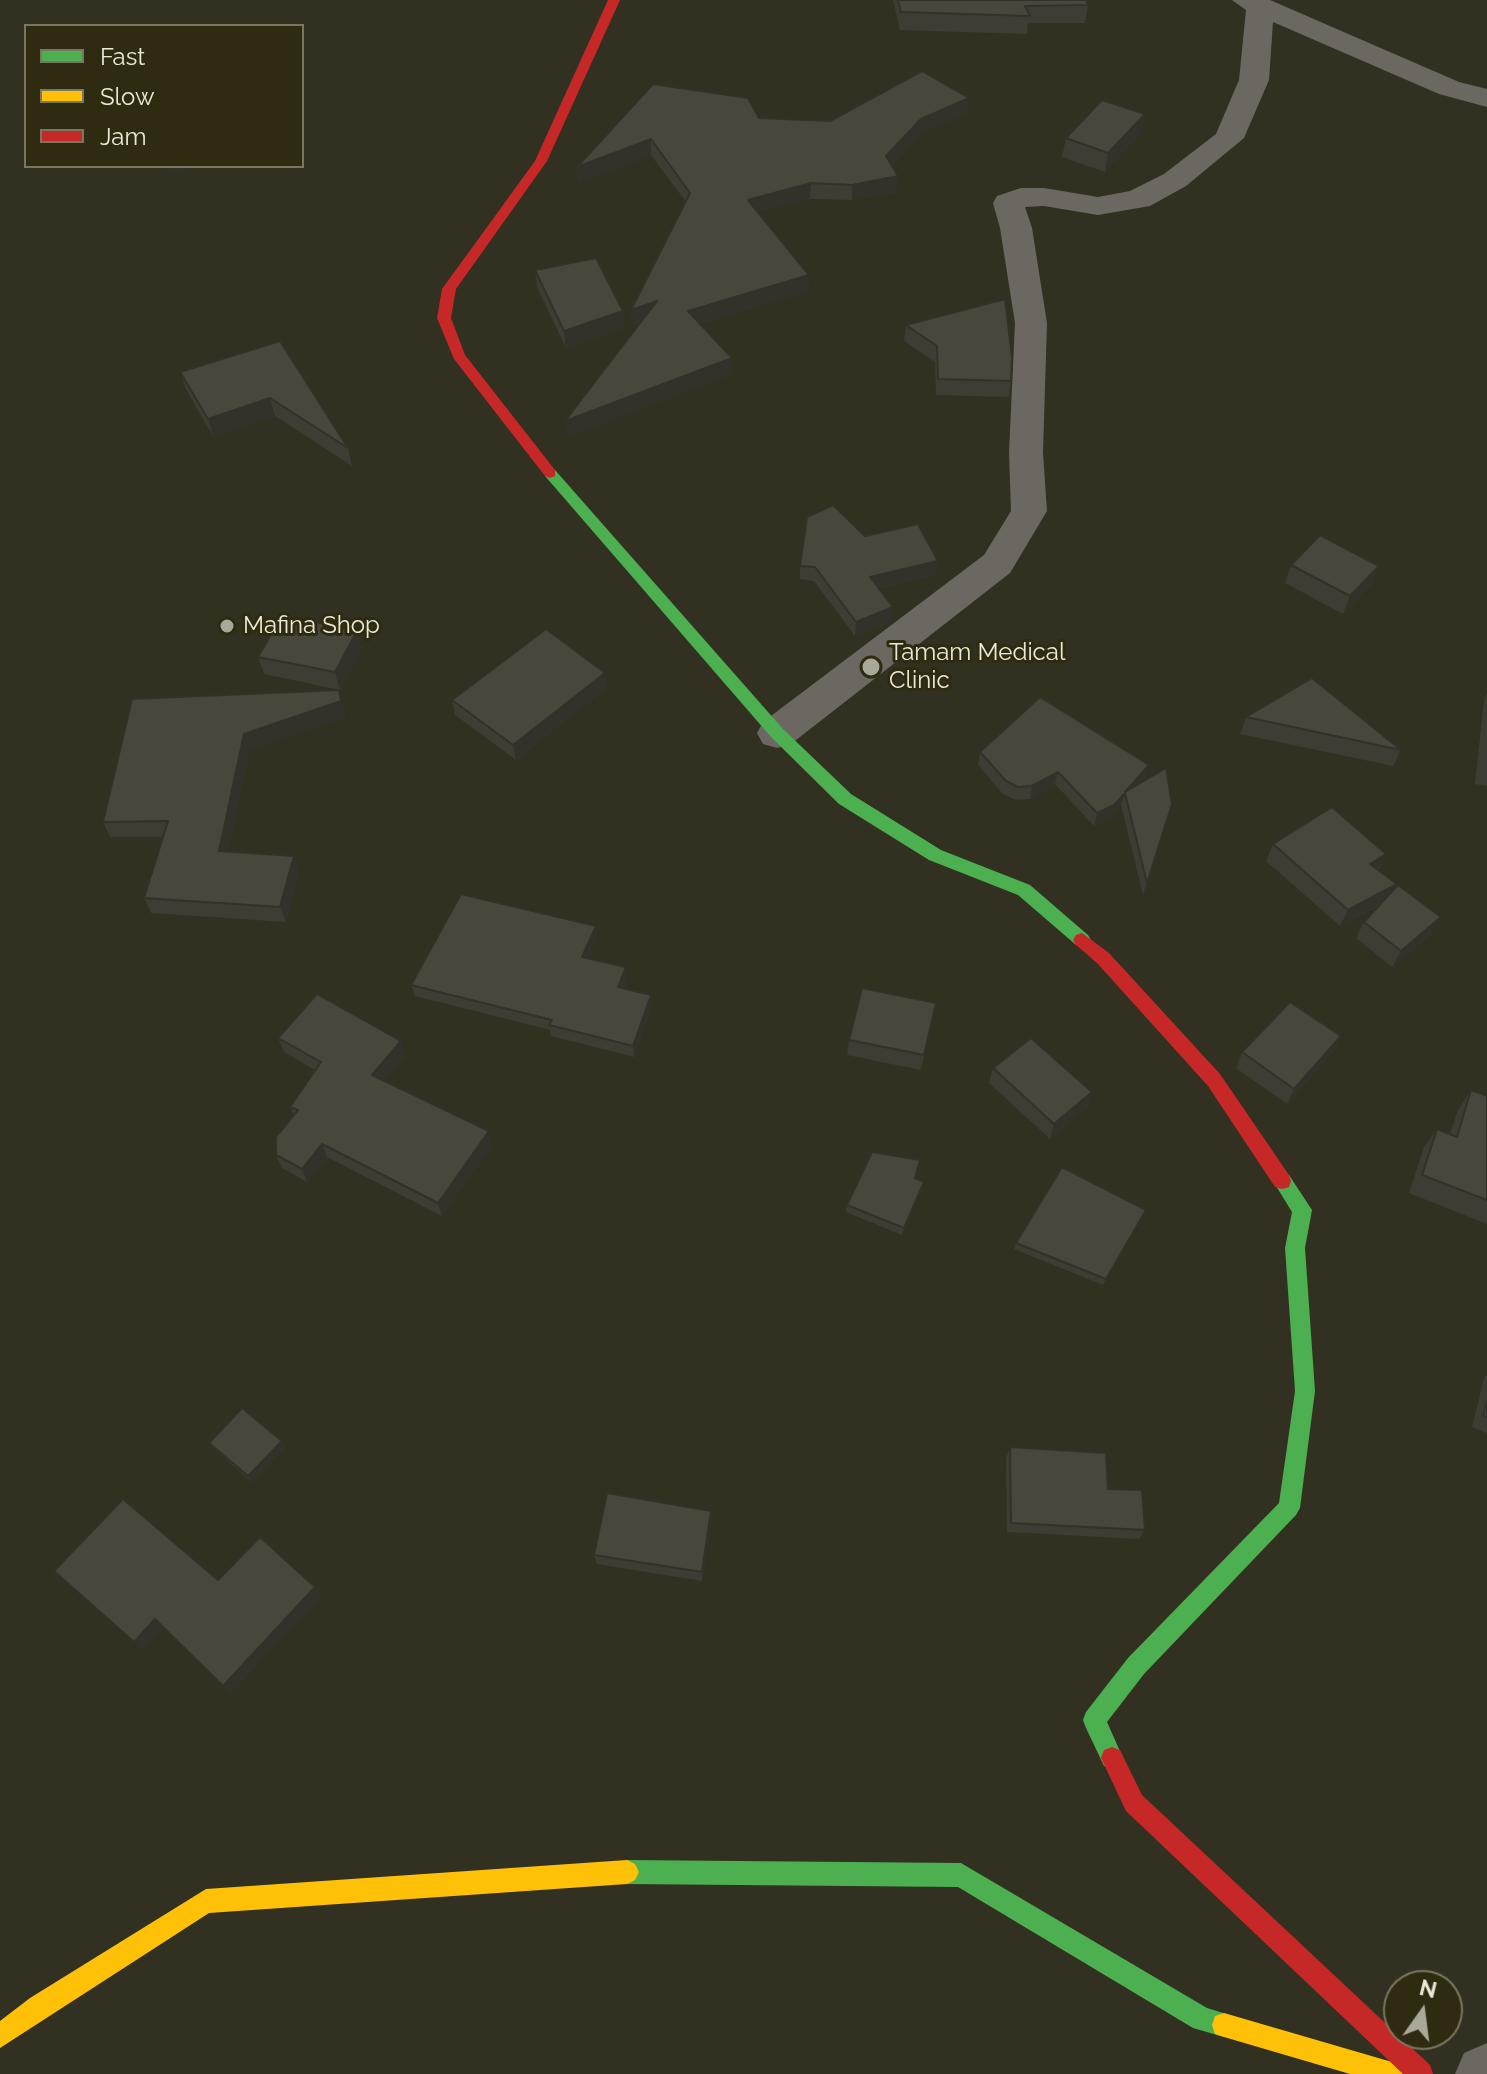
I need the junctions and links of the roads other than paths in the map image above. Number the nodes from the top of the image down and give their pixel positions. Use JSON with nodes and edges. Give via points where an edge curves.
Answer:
{"nodes":[{"id":1,"x":614,"y":0,"type":"edge"},
{"id":2,"x":1253,"y":4,"type":"edge"},
{"id":3,"x":1487,"y":98,"type":"edge"},
{"id":4,"x":777,"y":733,"type":"junction"},
{"id":5,"x":0,"y":2036,"type":"edge"},
{"id":6,"x":1392,"y":2074,"type":"edge"},
{"id":7,"x":1421,"y":2074,"type":"edge"}],
"edges":[{"from":1,"to":4,"type":"street","via":[[541,161],[449,289],[444,318],[459,356],[573,503]]},
{"from":2,"to":3,"type":"street","via":[[1449,88]]},
{"from":2,"to":4,"type":"street","via":[[1254,80],[1229,138],[1175,180],[1139,199],[1098,206],[1044,197],[1008,203],[1031,323],[1029,511],[997,564]]},
{"from":4,"to":7,"type":"street","via":[[845,799],[935,855],[1024,890],[1103,958],[1214,1080],[1302,1210],[1295,1248],[1305,1391],[1289,1508],[1136,1666],[1094,1720],[1134,1803]]},
{"from":5,"to":6,"type":"street","via":[[206,1901],[650,1870],[961,1875],[1202,2019]]}]}
